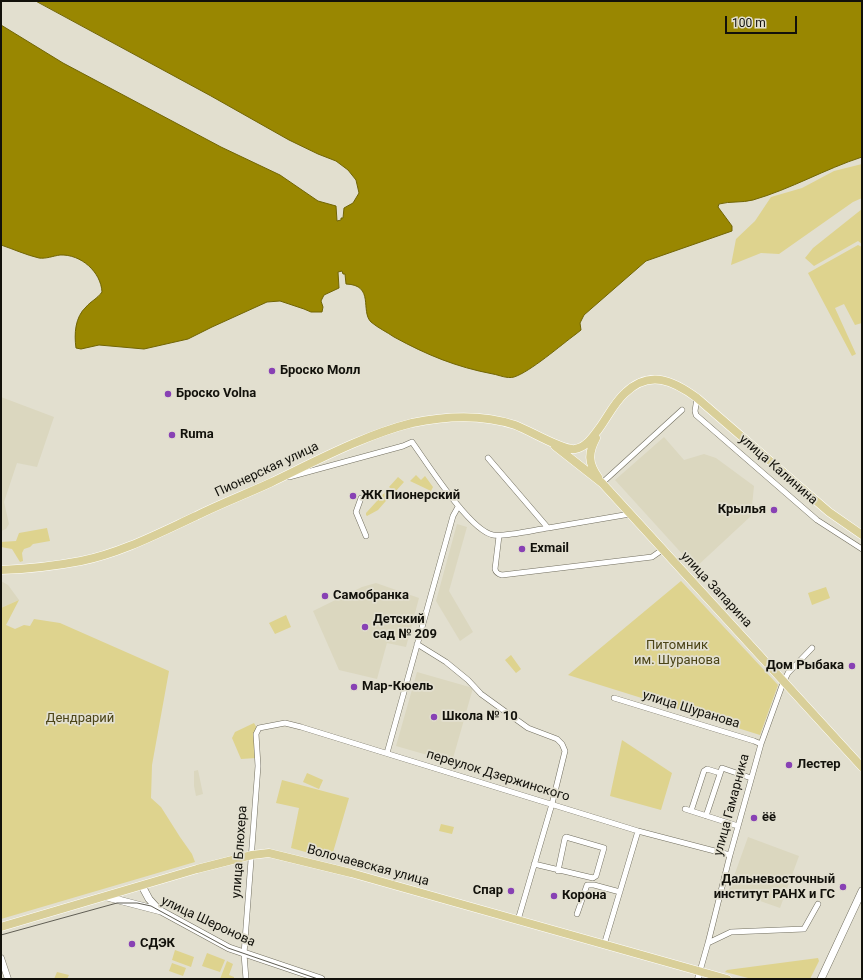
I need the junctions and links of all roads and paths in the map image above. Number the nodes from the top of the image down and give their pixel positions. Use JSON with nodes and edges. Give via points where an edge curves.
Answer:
{"nodes":[{"id":1,"x":697,"y":398,"type":"junction"},
{"id":2,"x":682,"y":410,"type":"dead end"},
{"id":3,"x":606,"y":420,"type":"junction"},
{"id":4,"x":543,"y":438,"type":"junction"},
{"id":5,"x":488,"y":458,"type":"dead end"},
{"id":6,"x":269,"y":483,"type":"junction"},
{"id":7,"x":602,"y":483,"type":"junction"},
{"id":8,"x":361,"y":498,"type":"dead end"},
{"id":9,"x":458,"y":507,"type":"junction"},
{"id":10,"x":630,"y":514,"type":"junction"},
{"id":11,"x":548,"y":528,"type":"junction"},
{"id":12,"x":862,"y":535,"type":"edge"},
{"id":13,"x":366,"y":536,"type":"dead end"},
{"id":14,"x":499,"y":536,"type":"junction"},
{"id":15,"x":862,"y":549,"type":"edge"},
{"id":16,"x":662,"y":550,"type":"junction"},
{"id":17,"x":1,"y":570,"type":"edge"},
{"id":18,"x":417,"y":644,"type":"junction"},
{"id":19,"x":812,"y":648,"type":"dead end"},
{"id":20,"x":784,"y":682,"type":"junction"},
{"id":21,"x":614,"y":698,"type":"dead end"},
{"id":22,"x":259,"y":728,"type":"joint"},
{"id":23,"x":760,"y":744,"type":"junction"},
{"id":24,"x":387,"y":754,"type":"junction"},
{"id":25,"x":862,"y":767,"type":"edge"},
{"id":26,"x":720,"y":773,"type":"junction"},
{"id":27,"x":751,"y":778,"type":"junction"},
{"id":28,"x":552,"y":804,"type":"junction"},
{"id":29,"x":685,"y":809,"type":"dead end"},
{"id":30,"x":691,"y":811,"type":"junction"},
{"id":31,"x":706,"y":816,"type":"junction"},
{"id":32,"x":738,"y":826,"type":"junction"},
{"id":33,"x":638,"y":831,"type":"junction"},
{"id":34,"x":252,"y":855,"type":"junction"},
{"id":35,"x":730,"y":855,"type":"junction"},
{"id":36,"x":534,"y":864,"type":"junction"},
{"id":37,"x":558,"y":871,"type":"junction"},
{"id":38,"x":142,"y":886,"type":"junction"},
{"id":39,"x":620,"y":892,"type":"junction"},
{"id":40,"x":862,"y":892,"type":"edge"},
{"id":41,"x":107,"y":897,"type":"junction"},
{"id":42,"x":818,"y":904,"type":"dead end"},
{"id":43,"x":161,"y":911,"type":"junction"},
{"id":44,"x":577,"y":914,"type":"dead end"},
{"id":45,"x":518,"y":920,"type":"junction"},
{"id":46,"x":1,"y":928,"type":"edge"},
{"id":47,"x":708,"y":943,"type":"junction"},
{"id":48,"x":604,"y":945,"type":"junction"},
{"id":49,"x":244,"y":954,"type":"junction"},
{"id":50,"x":1,"y":958,"type":"edge"},
{"id":51,"x":699,"y":975,"type":"edge"},
{"id":52,"x":8,"y":979,"type":"edge"},
{"id":53,"x":246,"y":979,"type":"edge"},
{"id":54,"x":321,"y":979,"type":"edge"},
{"id":55,"x":727,"y":979,"type":"edge"},
{"id":56,"x":821,"y":979,"type":"edge"}],
"edges":[{"from":1,"to":3,"type":"main road","name":"улица Калинина","via":[[676,384],[658,379],[648,380],[625,393]]},
{"from":1,"to":12,"type":"main road","name":"улица Калинина","via":[[829,512]]},
{"from":1,"to":15,"type":"street","name":"улица Калинина","via":[[696,415],[817,520]]},
{"from":2,"to":7,"type":"street"},
{"from":3,"to":4,"type":"main road","via":[[582,447],[564,447]]},
{"from":3,"to":7,"type":"main road","via":[[590,450],[591,465]]},
{"from":4,"to":6,"type":"main road","name":"Пионерская улица","via":[[496,420],[434,418],[388,430]]},
{"from":4,"to":7,"type":"main road","name":"улица Запарина"},
{"from":5,"to":11,"type":"street"},
{"from":6,"to":9,"type":"street","via":[[412,442]]},
{"from":6,"to":17,"type":"main road","name":"Пионерская улица","via":[[145,539],[90,558],[40,567]]},
{"from":7,"to":10,"type":"main road","name":"улица Запарина"},
{"from":8,"to":13,"type":"street","via":[[356,512]]},
{"from":9,"to":14,"type":"street","via":[[480,528],[489,534]]},
{"from":9,"to":18,"type":"street","via":[[453,516]]},
{"from":10,"to":11,"type":"street"},
{"from":10,"to":16,"type":"main road","name":"улица Запарина"},
{"from":11,"to":14,"type":"street"},
{"from":14,"to":16,"type":"street","via":[[495,569],[502,575],[652,557]]},
{"from":16,"to":20,"type":"main road","name":"улица Запарина"},
{"from":18,"to":24,"type":"street"},
{"from":18,"to":28,"type":"street","via":[[446,662],[481,694],[528,728],[557,739],[562,744],[565,751]]},
{"from":19,"to":20,"type":"street","name":"улица Гамарника","via":[[788,673]]},
{"from":20,"to":23,"type":"street","name":"улица Гамарника"},
{"from":20,"to":25,"type":"main road","name":"улица Запарина"},
{"from":21,"to":23,"type":"street","name":"улица Шуранова"},
{"from":22,"to":24,"type":"street","name":"переулок Дзержинского","via":[[286,723]]},
{"from":22,"to":34,"type":"street","name":"улица Блюхера","via":[[256,734],[258,766]]},
{"from":23,"to":27,"type":"street","name":"улица Гамарника"},
{"from":24,"to":28,"type":"street","name":"переулок Дзержинского"},
{"from":26,"to":27,"type":"street","via":[[722,768]]},
{"from":26,"to":30,"type":"street","via":[[704,770]]},
{"from":26,"to":31,"type":"street"},
{"from":27,"to":32,"type":"street","name":"улица Гамарника"},
{"from":28,"to":33,"type":"street","name":"переулок Дзержинского"},
{"from":28,"to":36,"type":"street"},
{"from":29,"to":30,"type":"street"},
{"from":30,"to":31,"type":"street"},
{"from":31,"to":32,"type":"street"},
{"from":32,"to":35,"type":"street","name":"улица Гамарника"},
{"from":33,"to":35,"type":"street","name":"переулок Дзержинского"},
{"from":33,"to":39,"type":"street"},
{"from":34,"to":38,"type":"main road","name":"Волочаевская улица"},
{"from":34,"to":45,"type":"main road","name":"Волочаевская улица","via":[[276,854]]},
{"from":34,"to":49,"type":"street","name":"улица Блюхера"},
{"from":35,"to":47,"type":"street","name":"улица Гамарника"},
{"from":36,"to":37,"type":"street"},
{"from":36,"to":45,"type":"street"},
{"from":37,"to":37,"type":"street","via":[[594,878],[604,848],[566,837]]},
{"from":38,"to":41,"type":"main road","name":"Волочаевская улица"},
{"from":38,"to":43,"type":"main road","via":[[149,899]]},
{"from":39,"to":44,"type":"street","via":[[587,885]]},
{"from":39,"to":48,"type":"street"},
{"from":40,"to":56,"type":"main road"},
{"from":41,"to":43,"type":"main road","name":"улица Шеронова"},
{"from":41,"to":46,"type":"main road","name":"Волочаевская улица"},
{"from":42,"to":47,"type":"street","via":[[804,929],[731,932]]},
{"from":43,"to":49,"type":"main road","name":"улица Шеронова"},
{"from":45,"to":48,"type":"main road","name":"Волочаевская улица"},
{"from":47,"to":51,"type":"street","name":"улица Гамарника"},
{"from":48,"to":51,"type":"main road","name":"Волочаевская улица"},
{"from":49,"to":53,"type":"street","name":"улица Блюхера"},
{"from":49,"to":54,"type":"main road","name":"улица Шеронова"},
{"from":50,"to":52,"type":"street"},
{"from":51,"to":55,"type":"main road","name":"Волочаевская улица"}]}
